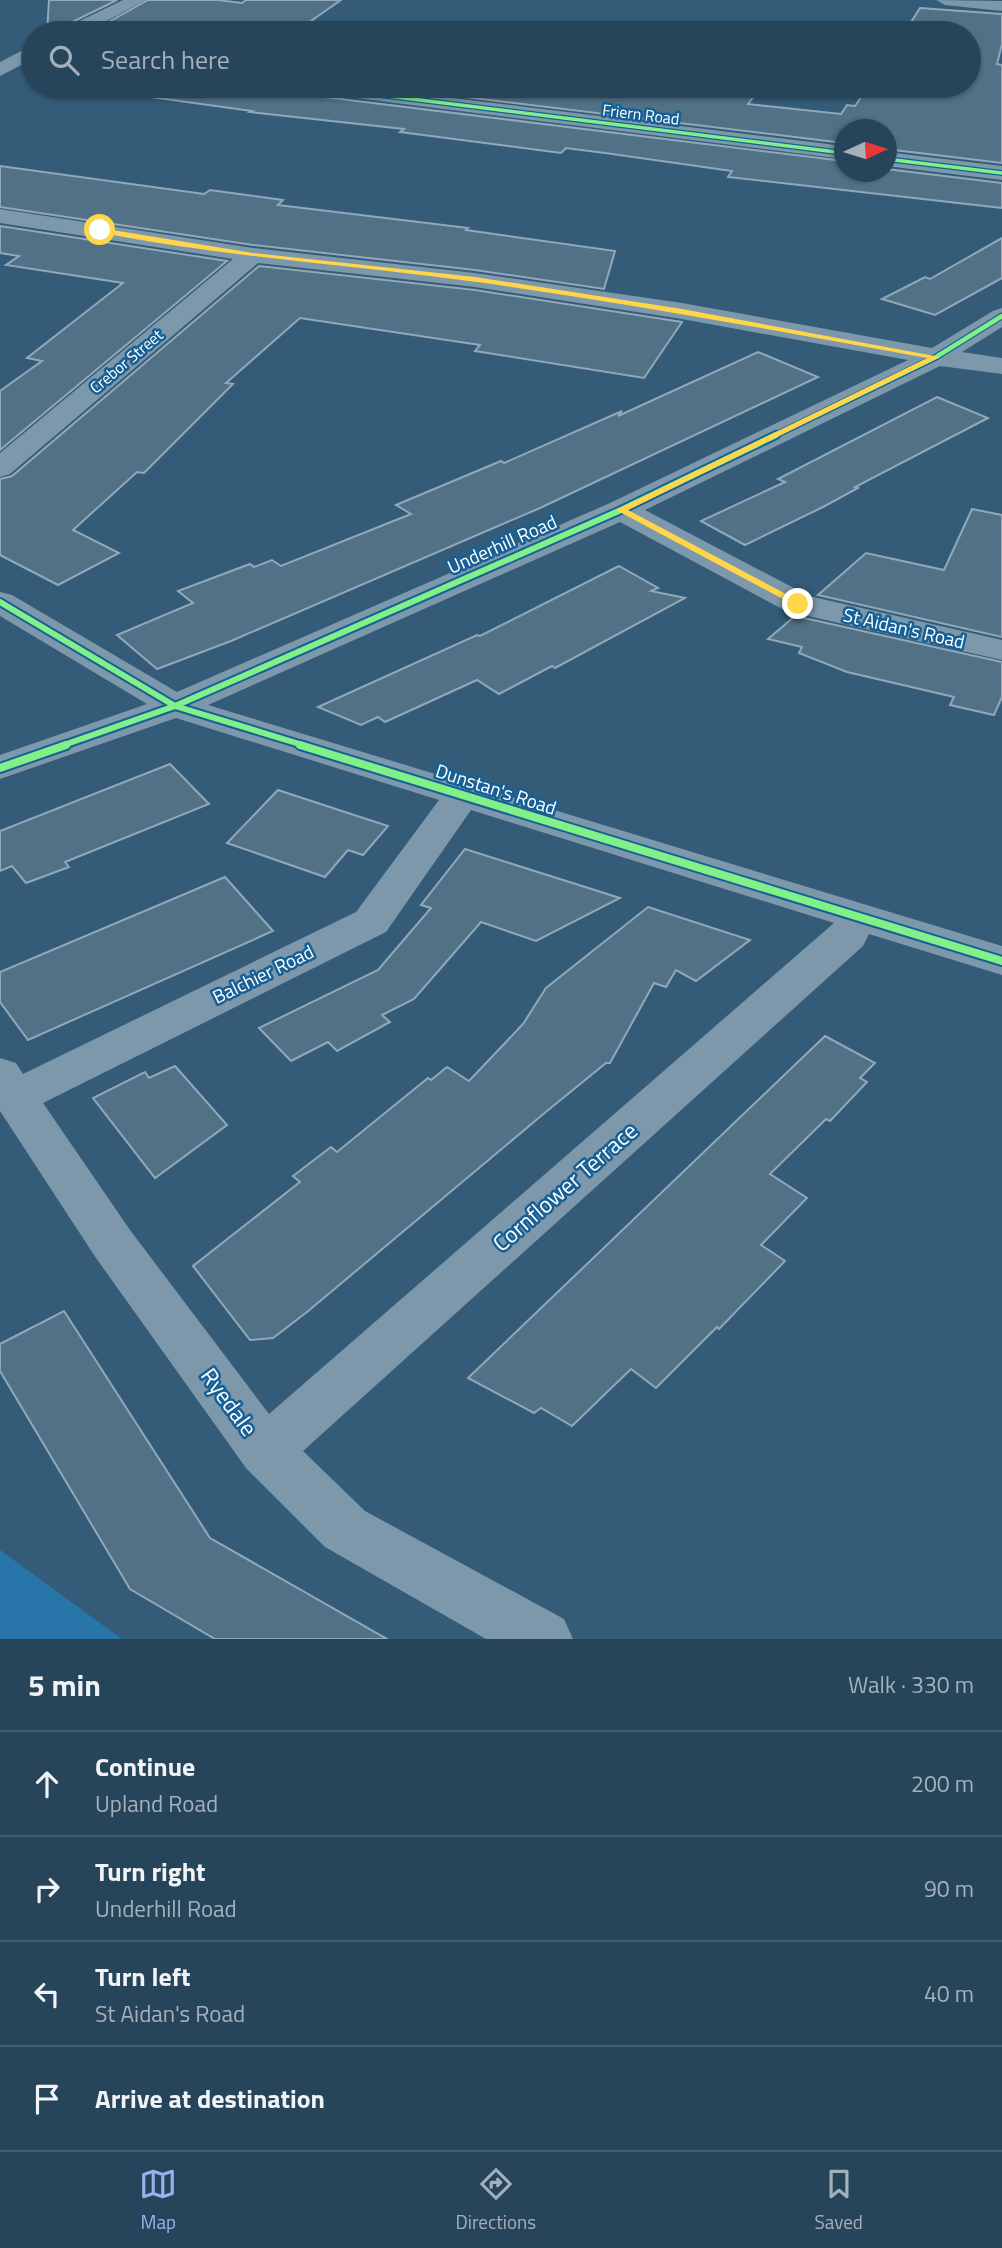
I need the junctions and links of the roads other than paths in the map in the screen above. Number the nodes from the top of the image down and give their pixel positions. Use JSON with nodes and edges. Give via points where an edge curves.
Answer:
{"nodes":[{"id":1,"x":137,"y":0,"type":"edge"},
{"id":2,"x":945,"y":0,"type":"edge"},
{"id":3,"x":1002,"y":6,"type":"edge"},
{"id":4,"x":94,"y":21,"type":"edge"},
{"id":5,"x":0,"y":48,"type":"edge"},
{"id":6,"x":21,"y":51,"type":"edge"},
{"id":7,"x":21,"y":58,"type":"edge"},
{"id":8,"x":0,"y":70,"type":"edge"},
{"id":9,"x":405,"y":98,"type":"edge"},
{"id":10,"x":834,"y":152,"type":"edge"},
{"id":11,"x":897,"y":160,"type":"edge"},
{"id":12,"x":1002,"y":173,"type":"edge"},
{"id":13,"x":0,"y":216,"type":"edge"},
{"id":14,"x":253,"y":255,"type":"junction"},
{"id":15,"x":1002,"y":316,"type":"edge"},
{"id":16,"x":936,"y":357,"type":"junction"},
{"id":17,"x":1002,"y":366,"type":"edge"},
{"id":18,"x":0,"y":468,"type":"edge"},
{"id":19,"x":621,"y":510,"type":"junction"},
{"id":20,"x":0,"y":602,"type":"edge"},
{"id":21,"x":1002,"y":650,"type":"edge"},
{"id":22,"x":175,"y":706,"type":"junction"},
{"id":23,"x":0,"y":768,"type":"edge"},
{"id":24,"x":462,"y":796,"type":"junction"},
{"id":25,"x":858,"y":917,"type":"junction"},
{"id":26,"x":1002,"y":961,"type":"edge"},
{"id":27,"x":8,"y":1086,"type":"edge"},
{"id":28,"x":264,"y":1451,"type":"junction"},
{"id":29,"x":543,"y":1639,"type":"edge"}],
"edges":[{"from":1,"to":4,"type":"street"},
{"from":2,"to":3,"type":"main road"},
{"from":5,"to":6,"type":"street"},
{"from":7,"to":8,"type":"street"},
{"from":9,"to":10,"type":"street","name":"Friern Road"},
{"from":11,"to":12,"type":"street"},
{"from":13,"to":14,"type":"street"},
{"from":14,"to":16,"type":"street","via":[[530,288]]},
{"from":14,"to":18,"type":"street","name":"Crebor Street"},
{"from":15,"to":16,"type":"street","name":"Underhill Road"},
{"from":16,"to":17,"type":"street"},
{"from":16,"to":19,"type":"street","name":"Underhill Road"},
{"from":19,"to":21,"type":"street","name":"St Aidan's Road","via":[[798,604]]},
{"from":19,"to":22,"type":"street","name":"Underhill Road"},
{"from":20,"to":22,"type":"street","name":"Dunstan's Road"},
{"from":22,"to":23,"type":"street","name":"Underhill Road"},
{"from":22,"to":24,"type":"street","name":"Dunstan's Road"},
{"from":24,"to":25,"type":"street","name":"Dunstan's Road"},
{"from":24,"to":27,"type":"street","name":"Balchier Road","via":[[371,922]]},
{"from":25,"to":26,"type":"street","name":"Dunstan's Road"},
{"from":25,"to":28,"type":"street","name":"Cornflower Terrace","via":[[848,936]]},
{"from":27,"to":28,"type":"street","name":"Ryedale","via":[[113,1244]]},
{"from":28,"to":29,"type":"street","name":"Ryedale","via":[[345,1529]]}]}
